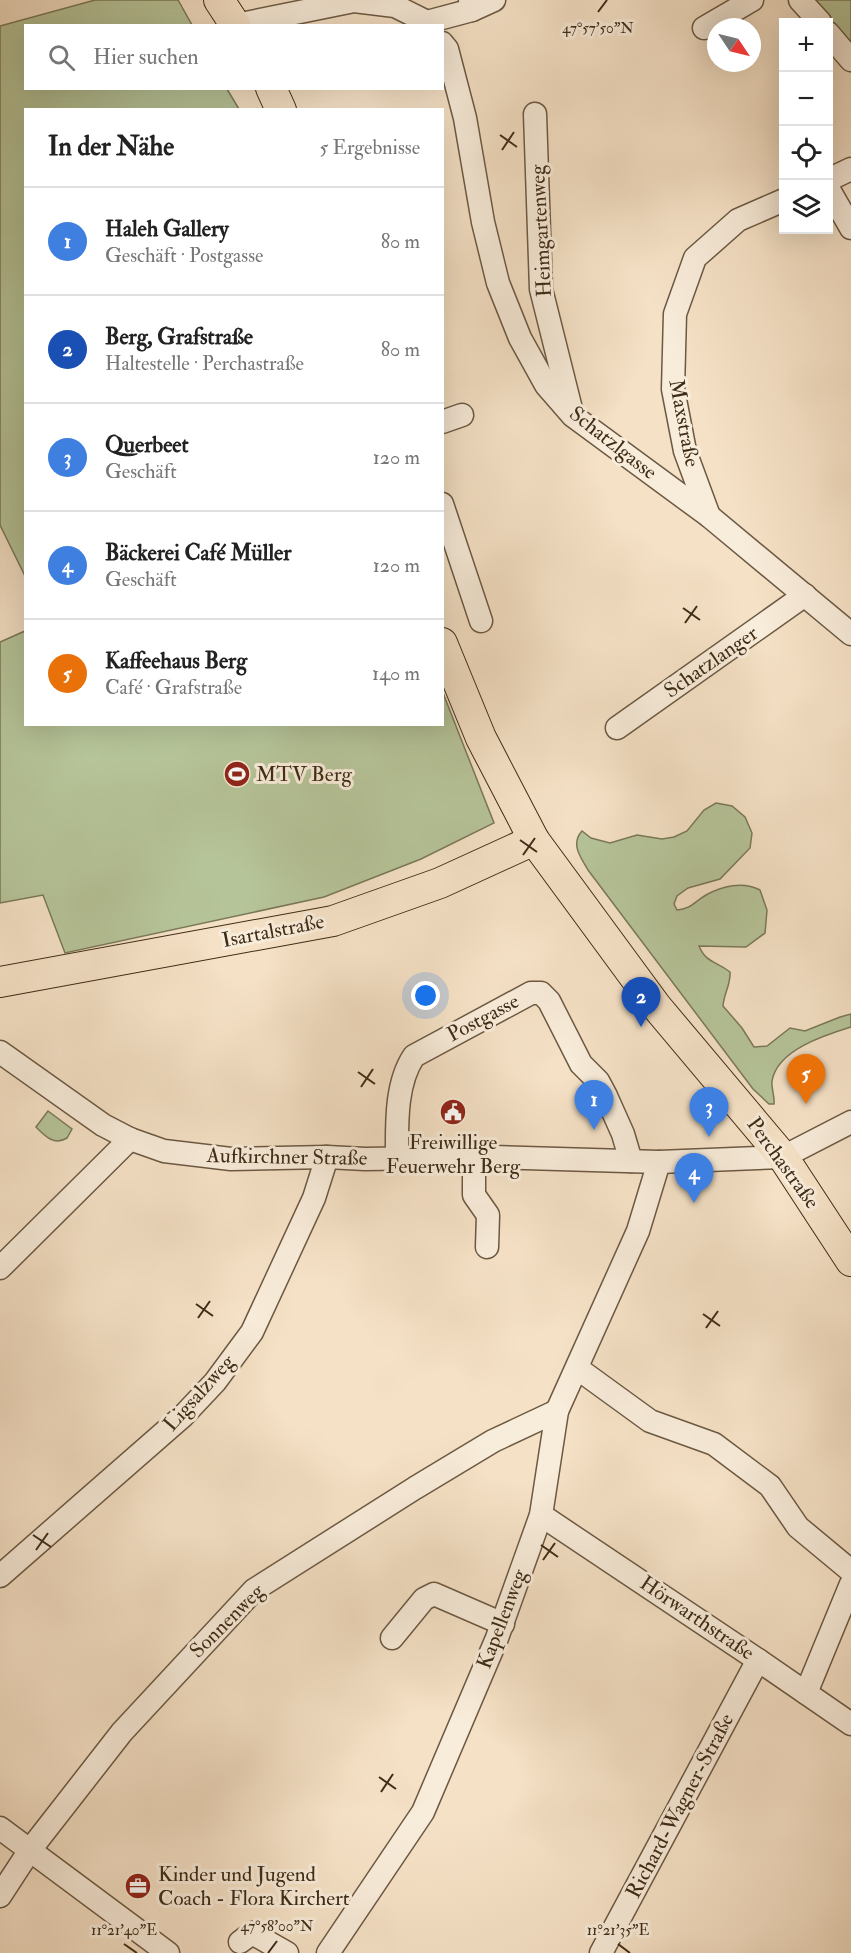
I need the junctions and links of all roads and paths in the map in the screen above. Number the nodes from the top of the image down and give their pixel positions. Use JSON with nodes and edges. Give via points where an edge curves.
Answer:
{"nodes":[{"id":1,"x":219,"y":0,"type":"edge"},
{"id":2,"x":494,"y":0,"type":"edge"},
{"id":3,"x":752,"y":0,"type":"edge"},
{"id":4,"x":800,"y":0,"type":"edge"},
{"id":5,"x":471,"y":5,"type":"edge"},
{"id":6,"x":816,"y":18,"type":"edge"},
{"id":7,"x":235,"y":24,"type":"edge"},
{"id":8,"x":241,"y":24,"type":"edge"},
{"id":9,"x":428,"y":24,"type":"edge"},
{"id":10,"x":704,"y":28,"type":"dead end"},
{"id":11,"x":833,"y":39,"type":"edge"},
{"id":12,"x":444,"y":45,"type":"edge"},
{"id":13,"x":851,"y":60,"type":"edge"},
{"id":14,"x":272,"y":90,"type":"edge"},
{"id":15,"x":280,"y":108,"type":"edge"},
{"id":16,"x":535,"y":114,"type":"dead end"},
{"id":17,"x":851,"y":169,"type":"edge"},
{"id":18,"x":833,"y":178,"type":"edge"},
{"id":19,"x":833,"y":197,"type":"edge"},
{"id":20,"x":779,"y":202,"type":"edge"},
{"id":21,"x":851,"y":228,"type":"edge"},
{"id":22,"x":573,"y":416,"type":"junction"},
{"id":23,"x":444,"y":510,"type":"edge"},
{"id":24,"x":709,"y":516,"type":"junction"},
{"id":25,"x":805,"y":595,"type":"junction"},
{"id":26,"x":481,"y":621,"type":"dead end"},
{"id":27,"x":851,"y":634,"type":"edge"},
{"id":28,"x":444,"y":648,"type":"edge"},
{"id":29,"x":617,"y":728,"type":"dead end"},
{"id":30,"x":534,"y":840,"type":"junction"},
{"id":31,"x":0,"y":982,"type":"edge"},
{"id":32,"x":0,"y":1052,"type":"edge"},
{"id":33,"x":851,"y":1122,"type":"edge"},
{"id":34,"x":130,"y":1139,"type":"junction"},
{"id":35,"x":327,"y":1157,"type":"junction"},
{"id":36,"x":783,"y":1157,"type":"junction"},
{"id":37,"x":397,"y":1158,"type":"junction"},
{"id":38,"x":474,"y":1158,"type":"junction"},
{"id":39,"x":631,"y":1161,"type":"junction"},
{"id":40,"x":659,"y":1162,"type":"junction"},
{"id":41,"x":487,"y":1247,"type":"dead end"},
{"id":42,"x":851,"y":1261,"type":"edge"},
{"id":43,"x":0,"y":1268,"type":"edge"},
{"id":44,"x":577,"y":1368,"type":"junction"},
{"id":45,"x":557,"y":1411,"type":"junction"},
{"id":46,"x":541,"y":1515,"type":"junction"},
{"id":47,"x":851,"y":1571,"type":"edge"},
{"id":48,"x":0,"y":1576,"type":"edge"},
{"id":49,"x":851,"y":1584,"type":"edge"},
{"id":50,"x":503,"y":1624,"type":"junction"},
{"id":51,"x":392,"y":1638,"type":"dead end"},
{"id":52,"x":758,"y":1660,"type":"junction"},
{"id":53,"x":806,"y":1693,"type":"junction"},
{"id":54,"x":851,"y":1724,"type":"edge"},
{"id":55,"x":0,"y":1828,"type":"edge"},
{"id":56,"x":30,"y":1850,"type":"junction"},
{"id":57,"x":0,"y":1896,"type":"edge"},
{"id":58,"x":240,"y":1942,"type":"dead end"},
{"id":59,"x":168,"y":1953,"type":"edge"},
{"id":60,"x":288,"y":1953,"type":"edge"},
{"id":61,"x":328,"y":1953,"type":"edge"},
{"id":62,"x":601,"y":1953,"type":"edge"}],
"edges":[{"from":1,"to":7,"type":"main road"},
{"from":2,"to":5,"type":"street"},
{"from":3,"to":10,"type":"street"},
{"from":4,"to":6,"type":"street"},
{"from":5,"to":9,"type":"street"},
{"from":8,"to":9,"type":"street","via":[[354,1],[395,6]]},
{"from":11,"to":13,"type":"street"},
{"from":12,"to":22,"type":"street","name":"Schatzlgasse","via":[[465,118],[498,283],[520,338],[546,385]]},
{"from":14,"to":15,"type":"main road"},
{"from":16,"to":22,"type":"street","name":"Heimgartenweg","via":[[541,288]]},
{"from":17,"to":18,"type":"street"},
{"from":19,"to":21,"type":"street"},
{"from":20,"to":24,"type":"street","name":"Maxstraße","via":[[738,220],[695,258],[675,314],[673,389],[685,451]]},
{"from":22,"to":24,"type":"street","name":"Schatzlgasse"},
{"from":23,"to":26,"type":"street"},
{"from":24,"to":25,"type":"street","name":"Schatzlgasse"},
{"from":25,"to":27,"type":"street","name":"Schatzlgasse"},
{"from":25,"to":29,"type":"street","name":"Schatzlanger"},
{"from":28,"to":30,"type":"main road","name":"Perchastraße","via":[[481,738]]},
{"from":30,"to":31,"type":"main road","name":"Isartalstraße","via":[[440,883],[333,921]]},
{"from":30,"to":36,"type":"main road","name":"Perchastraße","via":[[656,1006]]},
{"from":32,"to":34,"type":"street","name":"Aufkirchner Straße","via":[[103,1125]]},
{"from":33,"to":36,"type":"street"},
{"from":34,"to":35,"type":"street","name":"Aufkirchner Straße","via":[[164,1151],[231,1159]]},
{"from":34,"to":43,"type":"street"},
{"from":35,"to":37,"type":"street","name":"Aufkirchner Straße"},
{"from":35,"to":48,"type":"street","name":"Ligsalzweg","via":[[314,1198],[252,1332],[214,1382],[183,1416]]},
{"from":36,"to":40,"type":"street","name":"Aufkirchner Straße"},
{"from":36,"to":42,"type":"main road","name":"Perchastraße"},
{"from":37,"to":38,"type":"street","name":"Aufkirchner Straße"},
{"from":37,"to":39,"type":"street","name":"Postgasse","via":[[399,1098],[414,1056],[531,993],[541,993],[549,1001],[581,1064],[598,1081],[619,1124]]},
{"from":38,"to":39,"type":"street","name":"Aufkirchner Straße"},
{"from":38,"to":41,"type":"street","via":[[474,1195],[488,1215]]},
{"from":39,"to":40,"type":"street","name":"Aufkirchner Straße"},
{"from":40,"to":44,"type":"street","name":"Kapellenweg","via":[[638,1231]]},
{"from":44,"to":45,"type":"street","name":"Kapellenweg"},
{"from":44,"to":47,"type":"street","via":[[650,1421],[714,1444],[770,1486],[798,1527]]},
{"from":45,"to":46,"type":"street","name":"Kapellenweg"},
{"from":45,"to":56,"type":"street","name":"Sonnenweg","via":[[464,1459],[254,1590],[122,1732]]},
{"from":46,"to":50,"type":"street","name":"Kapellenweg"},
{"from":46,"to":52,"type":"street","name":"Hörwarthstraße"},
{"from":49,"to":53,"type":"street"},
{"from":50,"to":51,"type":"street","via":[[434,1594],[424,1599]]},
{"from":50,"to":61,"type":"street","name":"Kapellenweg","via":[[423,1812]]},
{"from":52,"to":53,"type":"street","name":"Hörwarthstraße"},
{"from":52,"to":62,"type":"street","name":"Richard-Wagner-Straße"},
{"from":53,"to":54,"type":"street","name":"Hörwarthstraße"},
{"from":55,"to":56,"type":"street"},
{"from":56,"to":57,"type":"street","name":"Sonnenweg"},
{"from":56,"to":59,"type":"street"},
{"from":58,"to":60,"type":"street","via":[[252,1933]]}]}
